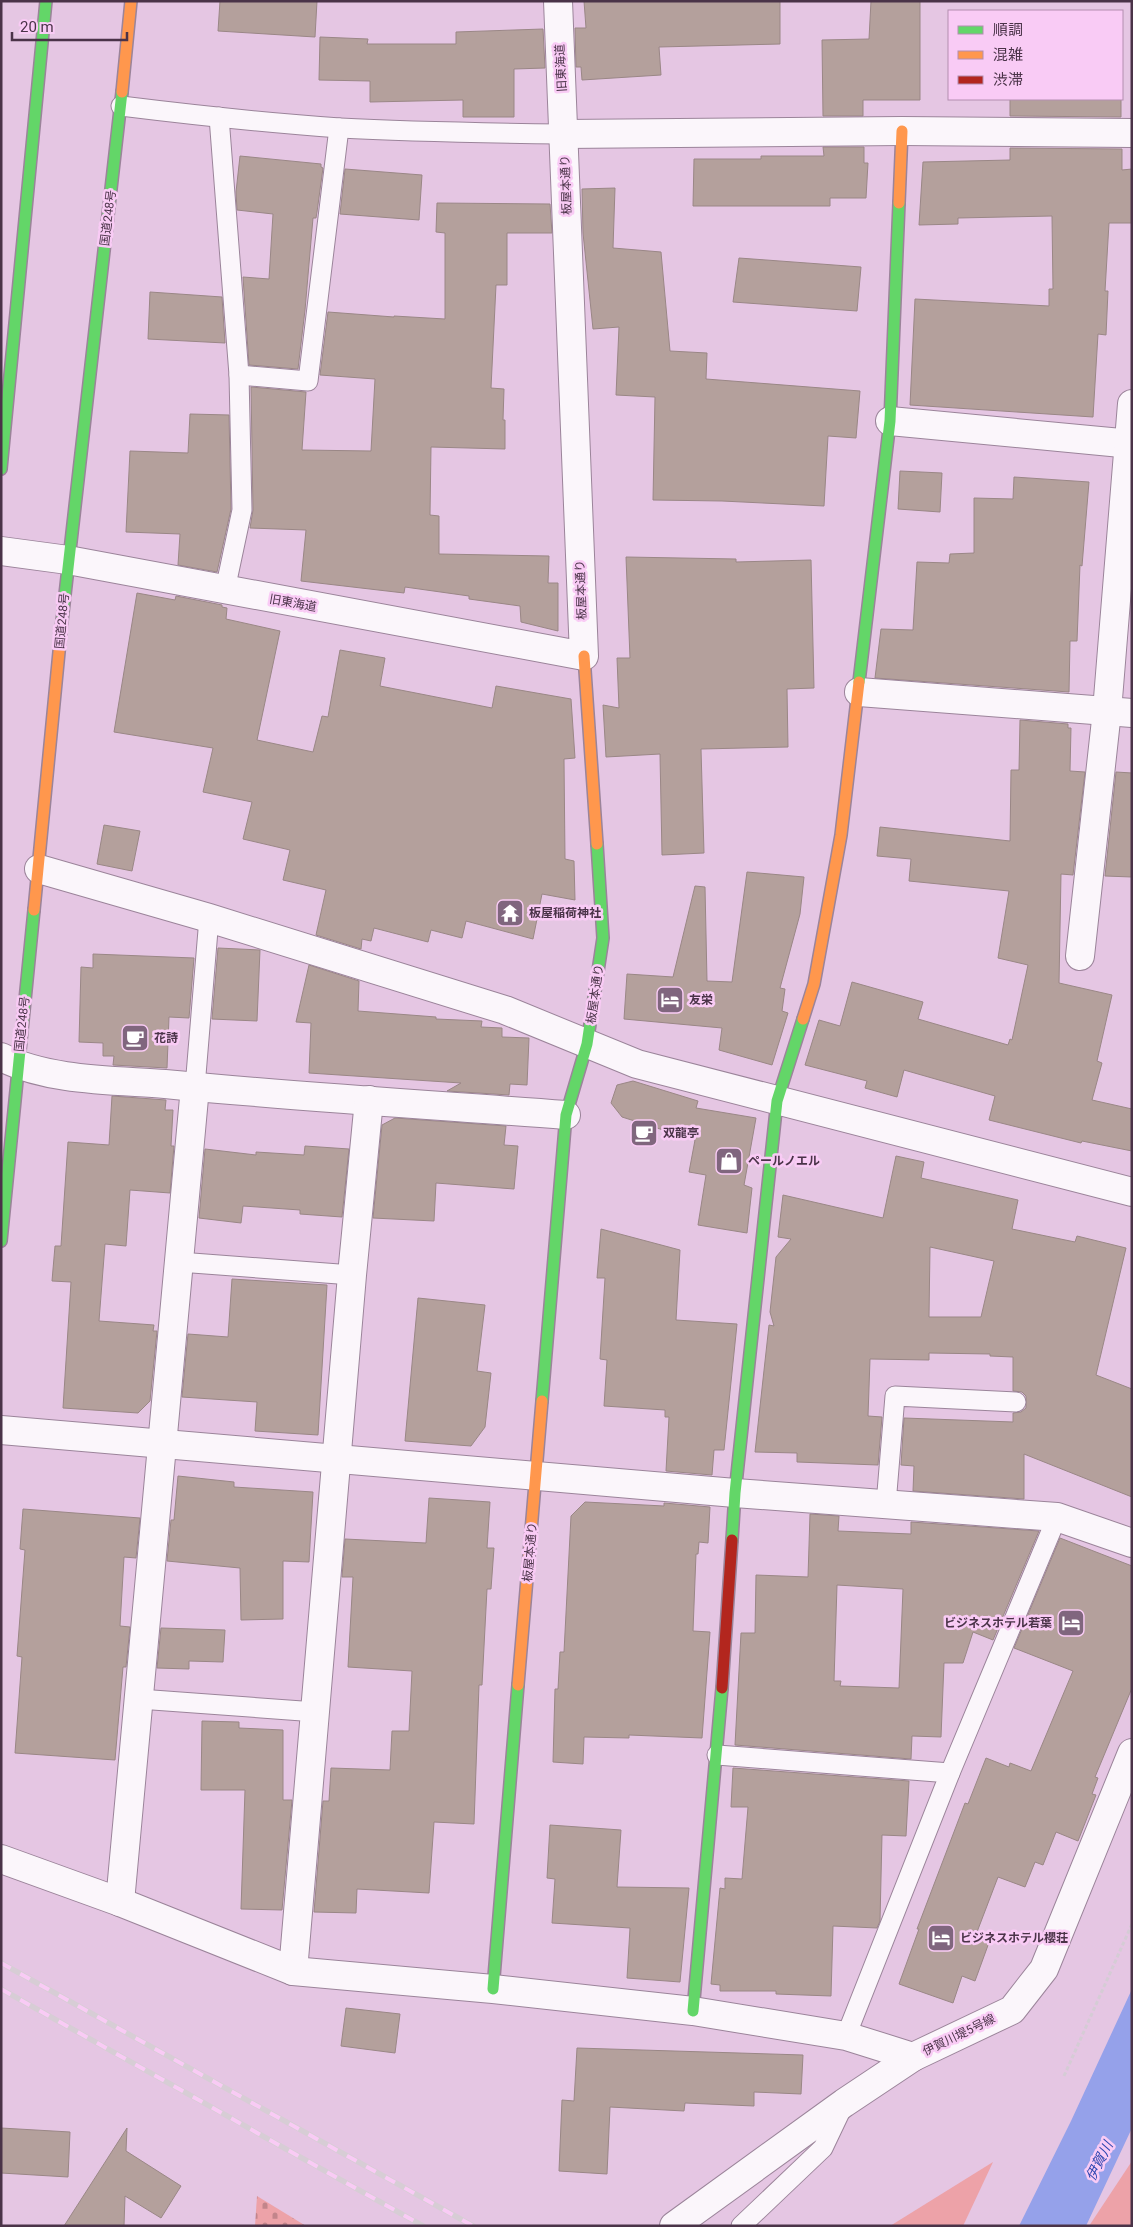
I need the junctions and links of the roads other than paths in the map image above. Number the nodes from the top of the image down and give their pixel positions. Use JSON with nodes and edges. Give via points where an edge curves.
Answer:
{"nodes":[{"id":1,"x":46,"y":1,"type":"edge"},
{"id":2,"x":131,"y":1,"type":"edge"},
{"id":3,"x":558,"y":1,"type":"edge"},
{"id":4,"x":121,"y":106,"type":"junction"},
{"id":5,"x":219,"y":117,"type":"junction"},
{"id":6,"x":339,"y":128,"type":"junction"},
{"id":7,"x":902,"y":131,"type":"junction"},
{"id":8,"x":1132,"y":133,"type":"edge"},
{"id":9,"x":564,"y":134,"type":"junction"},
{"id":10,"x":239,"y":376,"type":"junction"},
{"id":11,"x":1132,"y":404,"type":"edge"},
{"id":12,"x":890,"y":421,"type":"junction"},
{"id":13,"x":1130,"y":444,"type":"edge"},
{"id":14,"x":1,"y":469,"type":"edge"},
{"id":15,"x":1,"y":551,"type":"edge"},
{"id":16,"x":68,"y":560,"type":"junction"},
{"id":17,"x":225,"y":590,"type":"junction"},
{"id":18,"x":584,"y":656,"type":"junction"},
{"id":19,"x":859,"y":692,"type":"junction"},
{"id":20,"x":1119,"y":712,"type":"edge"},
{"id":21,"x":39,"y":869,"type":"junction"},
{"id":22,"x":209,"y":918,"type":"junction"},
{"id":23,"x":1080,"y":956,"type":"dead end"},
{"id":24,"x":587,"y":1044,"type":"junction"},
{"id":25,"x":10,"y":1062,"type":"edge"},
{"id":26,"x":195,"y":1087,"type":"junction"},
{"id":27,"x":369,"y":1100,"type":"junction"},
{"id":28,"x":777,"y":1101,"type":"junction"},
{"id":29,"x":566,"y":1115,"type":"junction"},
{"id":30,"x":1132,"y":1192,"type":"edge"},
{"id":31,"x":1,"y":1241,"type":"edge"},
{"id":32,"x":179,"y":1262,"type":"junction"},
{"id":33,"x":352,"y":1276,"type":"junction"},
{"id":34,"x":1016,"y":1402,"type":"dead end"},
{"id":35,"x":1,"y":1430,"type":"edge"},
{"id":36,"x":162,"y":1444,"type":"junction"},
{"id":37,"x":337,"y":1460,"type":"junction"},
{"id":38,"x":536,"y":1476,"type":"junction"},
{"id":39,"x":735,"y":1493,"type":"junction"},
{"id":40,"x":886,"y":1504,"type":"junction"},
{"id":41,"x":1057,"y":1517,"type":"junction"},
{"id":42,"x":1132,"y":1544,"type":"edge"},
{"id":43,"x":140,"y":1699,"type":"junction"},
{"id":44,"x":316,"y":1712,"type":"junction"},
{"id":45,"x":1132,"y":1753,"type":"edge"},
{"id":46,"x":717,"y":1755,"type":"junction"},
{"id":47,"x":950,"y":1773,"type":"junction"},
{"id":48,"x":1,"y":1859,"type":"edge"},
{"id":49,"x":120,"y":1902,"type":"junction"},
{"id":50,"x":293,"y":1971,"type":"junction"},
{"id":51,"x":493,"y":1989,"type":"junction"},
{"id":52,"x":693,"y":2011,"type":"junction"},
{"id":53,"x":846,"y":2036,"type":"junction"},
{"id":54,"x":913,"y":2057,"type":"junction"},
{"id":55,"x":844,"y":2103,"type":"junction"},
{"id":56,"x":674,"y":2226,"type":"edge"},
{"id":57,"x":741,"y":2226,"type":"edge"}],
"edges":[{"from":1,"to":14,"type":"main road"},
{"from":2,"to":4,"type":"main road","name":"国道248号"},
{"from":3,"to":9,"type":"street","name":"旧東海道"},
{"from":4,"to":5,"type":"lane"},
{"from":4,"to":16,"type":"main road","name":"国道248号"},
{"from":5,"to":6,"type":"lane"},
{"from":5,"to":10,"type":"lane"},
{"from":6,"to":9,"type":"lane"},
{"from":6,"to":10,"type":"lane","via":[[308,381]]},
{"from":7,"to":8,"type":"street"},
{"from":7,"to":9,"type":"street"},
{"from":7,"to":12,"type":"main road"},
{"from":9,"to":18,"type":"street","name":"板屋本通り"},
{"from":10,"to":17,"type":"lane","via":[[242,510]]},
{"from":11,"to":13,"type":"street"},
{"from":12,"to":13,"type":"street"},
{"from":12,"to":19,"type":"main road"},
{"from":13,"to":20,"type":"street"},
{"from":15,"to":16,"type":"street","name":"旧東海道"},
{"from":16,"to":17,"type":"street","name":"旧東海道"},
{"from":16,"to":21,"type":"main road","name":"国道248号"},
{"from":17,"to":18,"type":"street","name":"旧東海道"},
{"from":18,"to":24,"type":"main road","name":"板屋本通り","via":[[602,938]]},
{"from":19,"to":20,"type":"street"},
{"from":19,"to":28,"type":"main road","via":[[841,835],[814,984]]},
{"from":20,"to":23,"type":"street"},
{"from":21,"to":22,"type":"street"},
{"from":21,"to":25,"type":"main road","name":"国道248号"},
{"from":22,"to":24,"type":"street","via":[[505,1010]]},
{"from":22,"to":26,"type":"lane"},
{"from":24,"to":28,"type":"street","via":[[637,1064]]},
{"from":24,"to":29,"type":"main road","name":"板屋本通り"},
{"from":25,"to":26,"type":"street","via":[[61,1075]]},
{"from":25,"to":31,"type":"main road","name":"国道248号"},
{"from":26,"to":27,"type":"street"},
{"from":26,"to":32,"type":"street"},
{"from":27,"to":29,"type":"street"},
{"from":27,"to":33,"type":"street"},
{"from":28,"to":30,"type":"street"},
{"from":28,"to":39,"type":"main road"},
{"from":29,"to":38,"type":"main road","name":"板屋本通り"},
{"from":32,"to":33,"type":"lane"},
{"from":32,"to":36,"type":"street"},
{"from":33,"to":37,"type":"street"},
{"from":34,"to":40,"type":"lane","via":[[895,1396]]},
{"from":35,"to":36,"type":"street"},
{"from":36,"to":37,"type":"street"},
{"from":36,"to":43,"type":"street"},
{"from":37,"to":38,"type":"street"},
{"from":37,"to":44,"type":"street"},
{"from":38,"to":39,"type":"street"},
{"from":38,"to":51,"type":"main road","name":"板屋本通り"},
{"from":39,"to":40,"type":"street"},
{"from":39,"to":46,"type":"main road"},
{"from":40,"to":41,"type":"street"},
{"from":41,"to":42,"type":"street"},
{"from":41,"to":47,"type":"lane"},
{"from":43,"to":44,"type":"lane"},
{"from":43,"to":49,"type":"street"},
{"from":44,"to":50,"type":"street"},
{"from":45,"to":54,"type":"street","name":"伊賀川堤5号線","via":[[1044,1969],[1012,2010]]},
{"from":46,"to":47,"type":"lane"},
{"from":46,"to":52,"type":"main road"},
{"from":47,"to":53,"type":"lane"},
{"from":48,"to":49,"type":"street"},
{"from":49,"to":50,"type":"street"},
{"from":50,"to":51,"type":"street"},
{"from":51,"to":52,"type":"street"},
{"from":52,"to":53,"type":"street"},
{"from":53,"to":54,"type":"street"},
{"from":54,"to":55,"type":"street","name":"伊賀川堤5号線"},
{"from":55,"to":56,"type":"street","name":"伊賀川堤5号線"},
{"from":55,"to":57,"type":"lane","via":[[823,2148]]}]}
